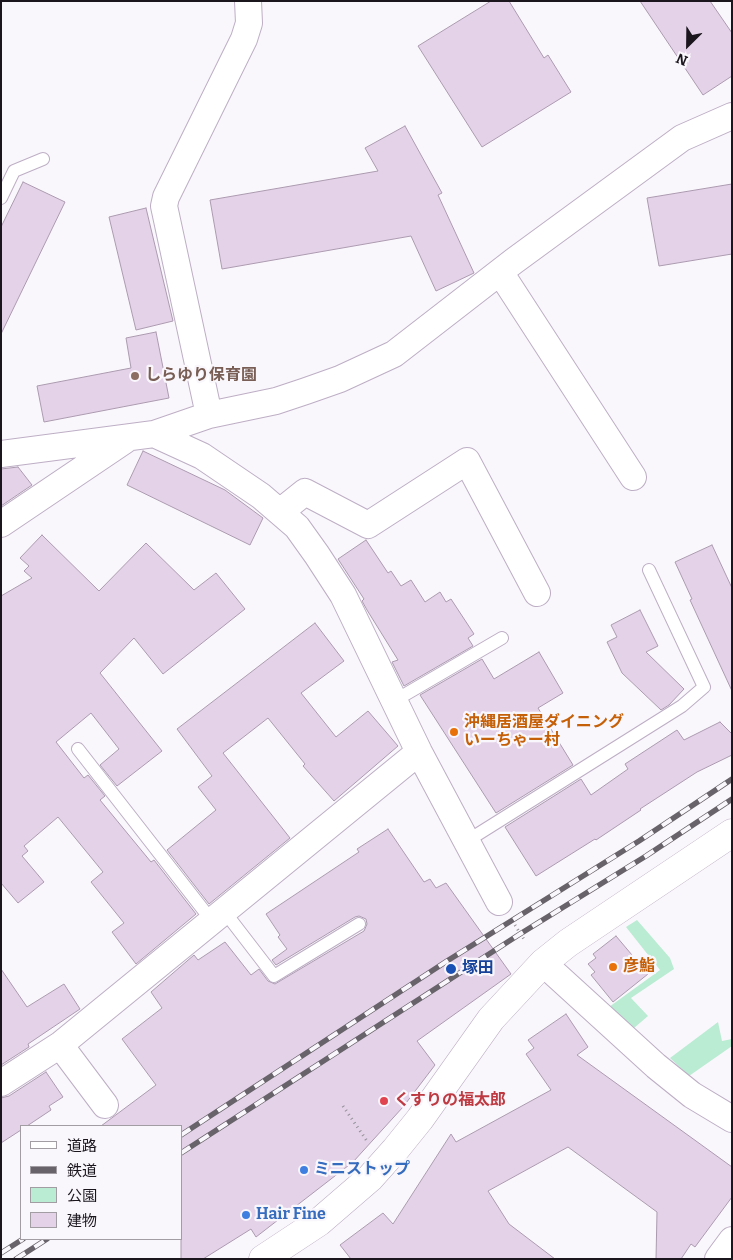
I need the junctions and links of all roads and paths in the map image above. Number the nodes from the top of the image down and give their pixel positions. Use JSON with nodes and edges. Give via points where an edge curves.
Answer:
{"nodes":[{"id":1,"x":248,"y":1,"type":"edge"},
{"id":2,"x":732,"y":116,"type":"edge"},
{"id":3,"x":43,"y":159,"type":"dead end"},
{"id":4,"x":1,"y":198,"type":"edge"},
{"id":5,"x":500,"y":272,"type":"junction"},
{"id":6,"x":208,"y":415,"type":"junction"},
{"id":7,"x":141,"y":436,"type":"junction"},
{"id":8,"x":1,"y":454,"type":"edge"},
{"id":9,"x":633,"y":477,"type":"dead end"},
{"id":10,"x":280,"y":512,"type":"junction"},
{"id":11,"x":1,"y":524,"type":"edge"},
{"id":12,"x":650,"y":570,"type":"dead end"},
{"id":13,"x":537,"y":593,"type":"dead end"},
{"id":14,"x":502,"y":638,"type":"dead end"},
{"id":15,"x":394,"y":701,"type":"junction"},
{"id":16,"x":78,"y":749,"type":"dead end"},
{"id":17,"x":419,"y":752,"type":"junction"},
{"id":18,"x":732,"y":833,"type":"edge"},
{"id":19,"x":467,"y":841,"type":"junction"},
{"id":20,"x":500,"y":902,"type":"joint"},
{"id":21,"x":218,"y":916,"type":"junction"},
{"id":22,"x":359,"y":924,"type":"dead end"},
{"id":23,"x":543,"y":962,"type":"junction"},
{"id":24,"x":60,"y":1045,"type":"junction"},
{"id":25,"x":1,"y":1083,"type":"edge"},
{"id":26,"x":105,"y":1105,"type":"dead end"},
{"id":27,"x":343,"y":1106,"type":"dead end"},
{"id":28,"x":732,"y":1119,"type":"edge"},
{"id":29,"x":369,"y":1144,"type":"dead end"},
{"id":30,"x":732,"y":1240,"type":"edge"},
{"id":31,"x":263,"y":1259,"type":"edge"},
{"id":32,"x":718,"y":1259,"type":"edge"}],
"edges":[{"from":1,"to":6,"type":"street","via":[[249,23],[244,39],[164,206]]},
{"from":2,"to":5,"type":"street","via":[[682,138]]},
{"from":3,"to":4,"type":"lane","via":[[14,171]]},
{"from":5,"to":6,"type":"street","via":[[394,354],[298,394]]},
{"from":5,"to":9,"type":"street"},
{"from":6,"to":7,"type":"street"},
{"from":7,"to":8,"type":"street"},
{"from":7,"to":10,"type":"street","via":[[202,456]]},
{"from":7,"to":11,"type":"street"},
{"from":10,"to":13,"type":"street","via":[[305,492],[368,525],[467,462]]},
{"from":10,"to":15,"type":"street","via":[[297,527],[342,595]]},
{"from":12,"to":19,"type":"lane","via":[[704,687],[682,706]]},
{"from":14,"to":15,"type":"lane"},
{"from":15,"to":17,"type":"street"},
{"from":16,"to":21,"type":"lane"},
{"from":17,"to":19,"type":"street"},
{"from":17,"to":21,"type":"street"},
{"from":18,"to":23,"type":"street"},
{"from":19,"to":20,"type":"street"},
{"from":20,"to":23,"type":"path","via":[[527,944]]},
{"from":21,"to":22,"type":"lane","via":[[274,976]]},
{"from":21,"to":24,"type":"street"},
{"from":23,"to":28,"type":"street","via":[[656,1066],[692,1095]]},
{"from":23,"to":31,"type":"street","via":[[490,1019],[420,1119],[370,1178],[319,1222]]},
{"from":24,"to":25,"type":"street"},
{"from":24,"to":26,"type":"street"},
{"from":27,"to":29,"type":"path"},
{"from":30,"to":32,"type":"street"}]}
